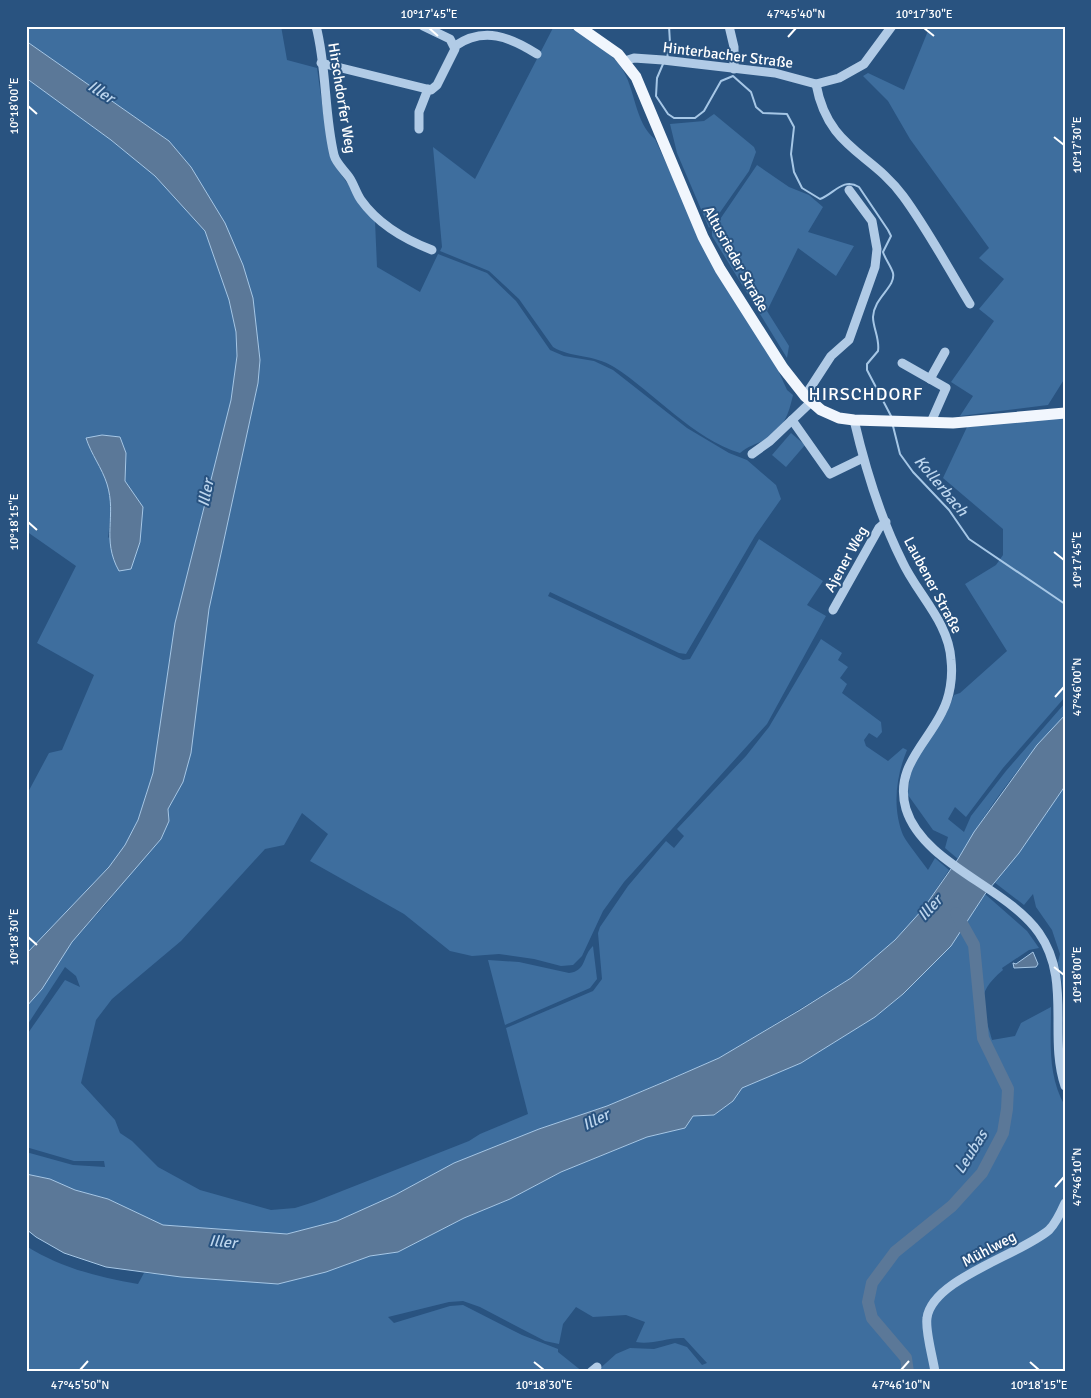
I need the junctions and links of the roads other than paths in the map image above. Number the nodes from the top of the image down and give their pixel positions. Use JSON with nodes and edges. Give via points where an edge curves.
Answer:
{"nodes":[{"id":1,"x":316,"y":26,"type":"edge"},
{"id":2,"x":423,"y":26,"type":"edge"},
{"id":3,"x":578,"y":26,"type":"edge"},
{"id":4,"x":729,"y":26,"type":"edge"},
{"id":5,"x":889,"y":27,"type":"edge"},
{"id":6,"x":455,"y":46,"type":"junction"},
{"id":7,"x":536,"y":54,"type":"dead end"},
{"id":8,"x":625,"y":61,"type":"junction"},
{"id":9,"x":321,"y":63,"type":"junction"},
{"id":10,"x":734,"y":69,"type":"junction"},
{"id":11,"x":816,"y":84,"type":"junction"},
{"id":12,"x":428,"y":89,"type":"junction"},
{"id":13,"x":419,"y":129,"type":"dead end"},
{"id":14,"x":849,"y":190,"type":"dead end"},
{"id":15,"x":432,"y":250,"type":"dead end"},
{"id":16,"x":970,"y":304,"type":"dead end"},
{"id":17,"x":946,"y":352,"type":"dead end"},
{"id":18,"x":902,"y":363,"type":"dead end"},
{"id":19,"x":930,"y":379,"type":"junction"},
{"id":20,"x":808,"y":399,"type":"junction"},
{"id":21,"x":1065,"y":412,"type":"edge"},
{"id":22,"x":792,"y":420,"type":"junction"},
{"id":23,"x":854,"y":420,"type":"junction"},
{"id":24,"x":930,"y":422,"type":"junction"},
{"id":25,"x":752,"y":454,"type":"dead end"},
{"id":26,"x":863,"y":458,"type":"junction"},
{"id":27,"x":886,"y":522,"type":"junction"},
{"id":28,"x":833,"y":610,"type":"dead end"},
{"id":29,"x":1065,"y":1086,"type":"edge"},
{"id":30,"x":1065,"y":1203,"type":"edge"},
{"id":31,"x":935,"y":1372,"type":"edge"}],
"edges":[{"from":1,"to":9,"type":"street","name":"Hirschdorfer Weg"},
{"from":2,"to":6,"type":"street","via":[[450,39]]},
{"from":3,"to":8,"type":"main road","name":"Altusrieder Straße"},
{"from":4,"to":10,"type":"street","via":[[734,47]]},
{"from":5,"to":11,"type":"street","via":[[864,64],[839,78]]},
{"from":6,"to":7,"type":"street","via":[[468,39],[502,35]]},
{"from":6,"to":12,"type":"street","via":[[437,86]]},
{"from":8,"to":10,"type":"street","name":"Hinterbacher Straße","via":[[634,58],[663,60]]},
{"from":8,"to":20,"type":"main road","name":"Altusrieder Straße","via":[[636,77],[720,269],[766,344]]},
{"from":9,"to":12,"type":"street"},
{"from":9,"to":15,"type":"street","name":"Hirschdorfer Weg","via":[[337,162],[378,219],[412,242]]},
{"from":10,"to":11,"type":"street","name":"Hinterbacher Straße","via":[[775,73]]},
{"from":11,"to":16,"type":"street","via":[[818,98],[836,133],[903,195]]},
{"from":12,"to":13,"type":"street","via":[[419,112]]},
{"from":14,"to":20,"type":"street","via":[[872,221],[877,249],[875,266],[849,340],[831,356]]},
{"from":17,"to":19,"type":"street"},
{"from":18,"to":19,"type":"street"},
{"from":19,"to":24,"type":"street","via":[[946,388]]},
{"from":20,"to":22,"type":"street"},
{"from":20,"to":23,"type":"main road","name":"Altusrieder Straße","via":[[829,415]]},
{"from":21,"to":24,"type":"main road","name":"Altusrieder Straße","via":[[954,423]]},
{"from":22,"to":25,"type":"street"},
{"from":22,"to":26,"type":"street","via":[[830,474]]},
{"from":23,"to":24,"type":"main road","name":"Altusrieder Straße"},
{"from":23,"to":26,"type":"street","name":"Laubener Straße"},
{"from":26,"to":27,"type":"street","name":"Laubener Straße"},
{"from":27,"to":28,"type":"street","name":"Ajener Weg","via":[[879,528]]},
{"from":27,"to":29,"type":"street","name":"Laubener Straße","via":[[911,581],[939,622],[952,662],[948,698],[938,720],[908,765],[904,800],[910,819],[924,840],[1033,925],[1047,946],[1058,987],[1059,1059]]},
{"from":30,"to":31,"type":"street","name":"Mühlweg","via":[[1050,1229],[1008,1255],[952,1283],[934,1302],[926,1319]]}]}
